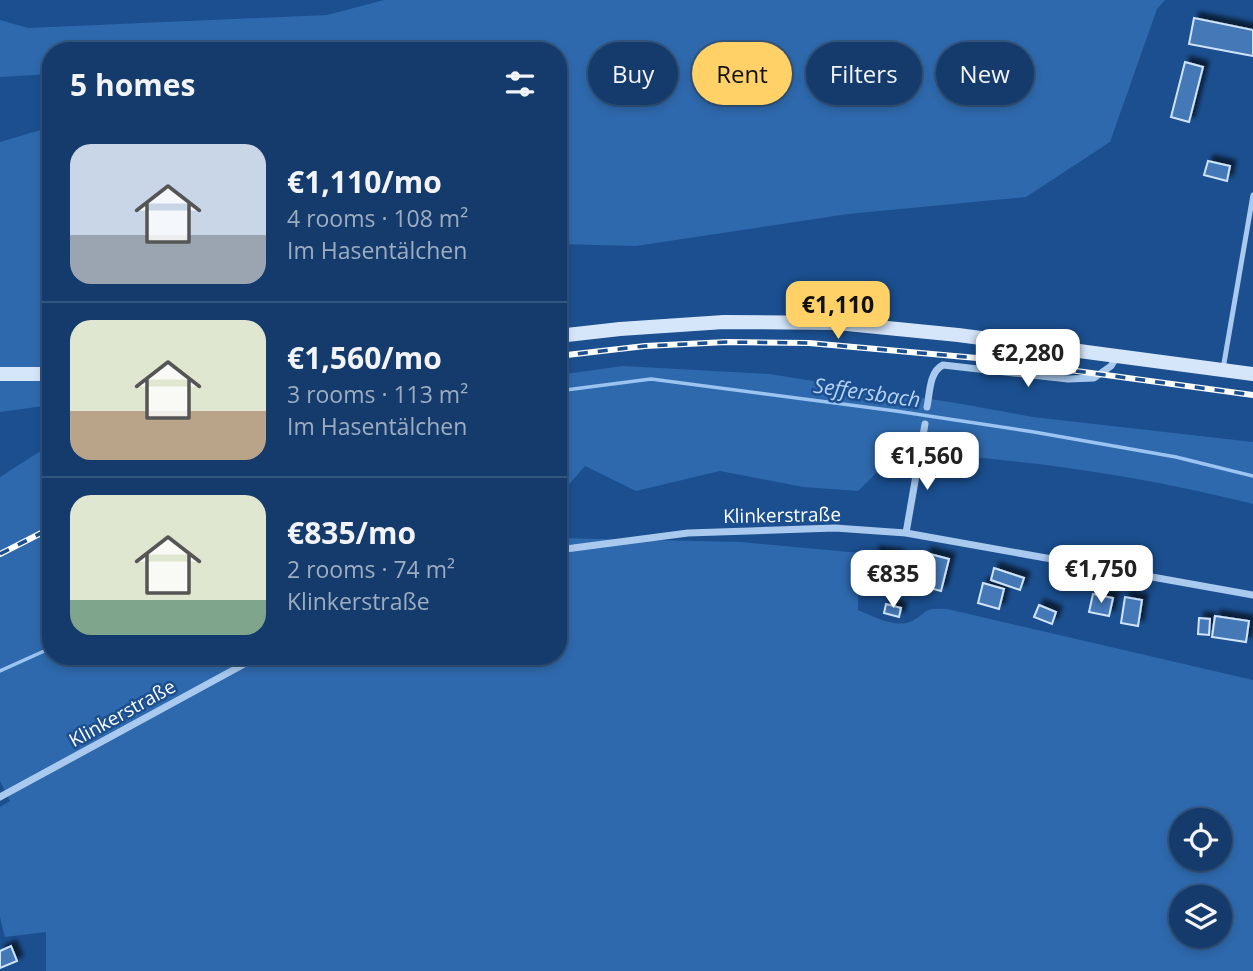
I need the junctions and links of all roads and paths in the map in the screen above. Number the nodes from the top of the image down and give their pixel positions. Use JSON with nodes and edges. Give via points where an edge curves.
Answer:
{"nodes":[{"id":1,"x":1253,"y":195,"type":"edge"},
{"id":2,"x":567,"y":335,"type":"edge"},
{"id":3,"x":1117,"y":356,"type":"junction"},
{"id":4,"x":1223,"y":369,"type":"junction"},
{"id":5,"x":0,"y":373,"type":"edge"},
{"id":6,"x":42,"y":374,"type":"edge"},
{"id":7,"x":1253,"y":374,"type":"edge"},
{"id":8,"x":927,"y":407,"type":"dead end"},
{"id":9,"x":925,"y":424,"type":"dead end"},
{"id":10,"x":906,"y":533,"type":"junction"},
{"id":11,"x":567,"y":549,"type":"edge"},
{"id":12,"x":1253,"y":595,"type":"edge"},
{"id":13,"x":242,"y":665,"type":"edge"},
{"id":14,"x":0,"y":797,"type":"edge"}],
"edges":[{"from":1,"to":4,"type":"lane"},
{"from":2,"to":3,"type":"main road","via":[[724,322],[836,323]]},
{"from":3,"to":4,"type":"main road"},
{"from":3,"to":8,"type":"street","via":[[1094,378],[943,365],[932,378]]},
{"from":4,"to":7,"type":"main road"},
{"from":5,"to":6,"type":"main road"},
{"from":9,"to":10,"type":"street"},
{"from":10,"to":11,"type":"street","name":"Klinkerstraße","via":[[835,528],[688,533]]},
{"from":10,"to":12,"type":"street","name":"Klinkerstraße"},
{"from":13,"to":14,"type":"street","name":"Klinkerstraße"}]}
